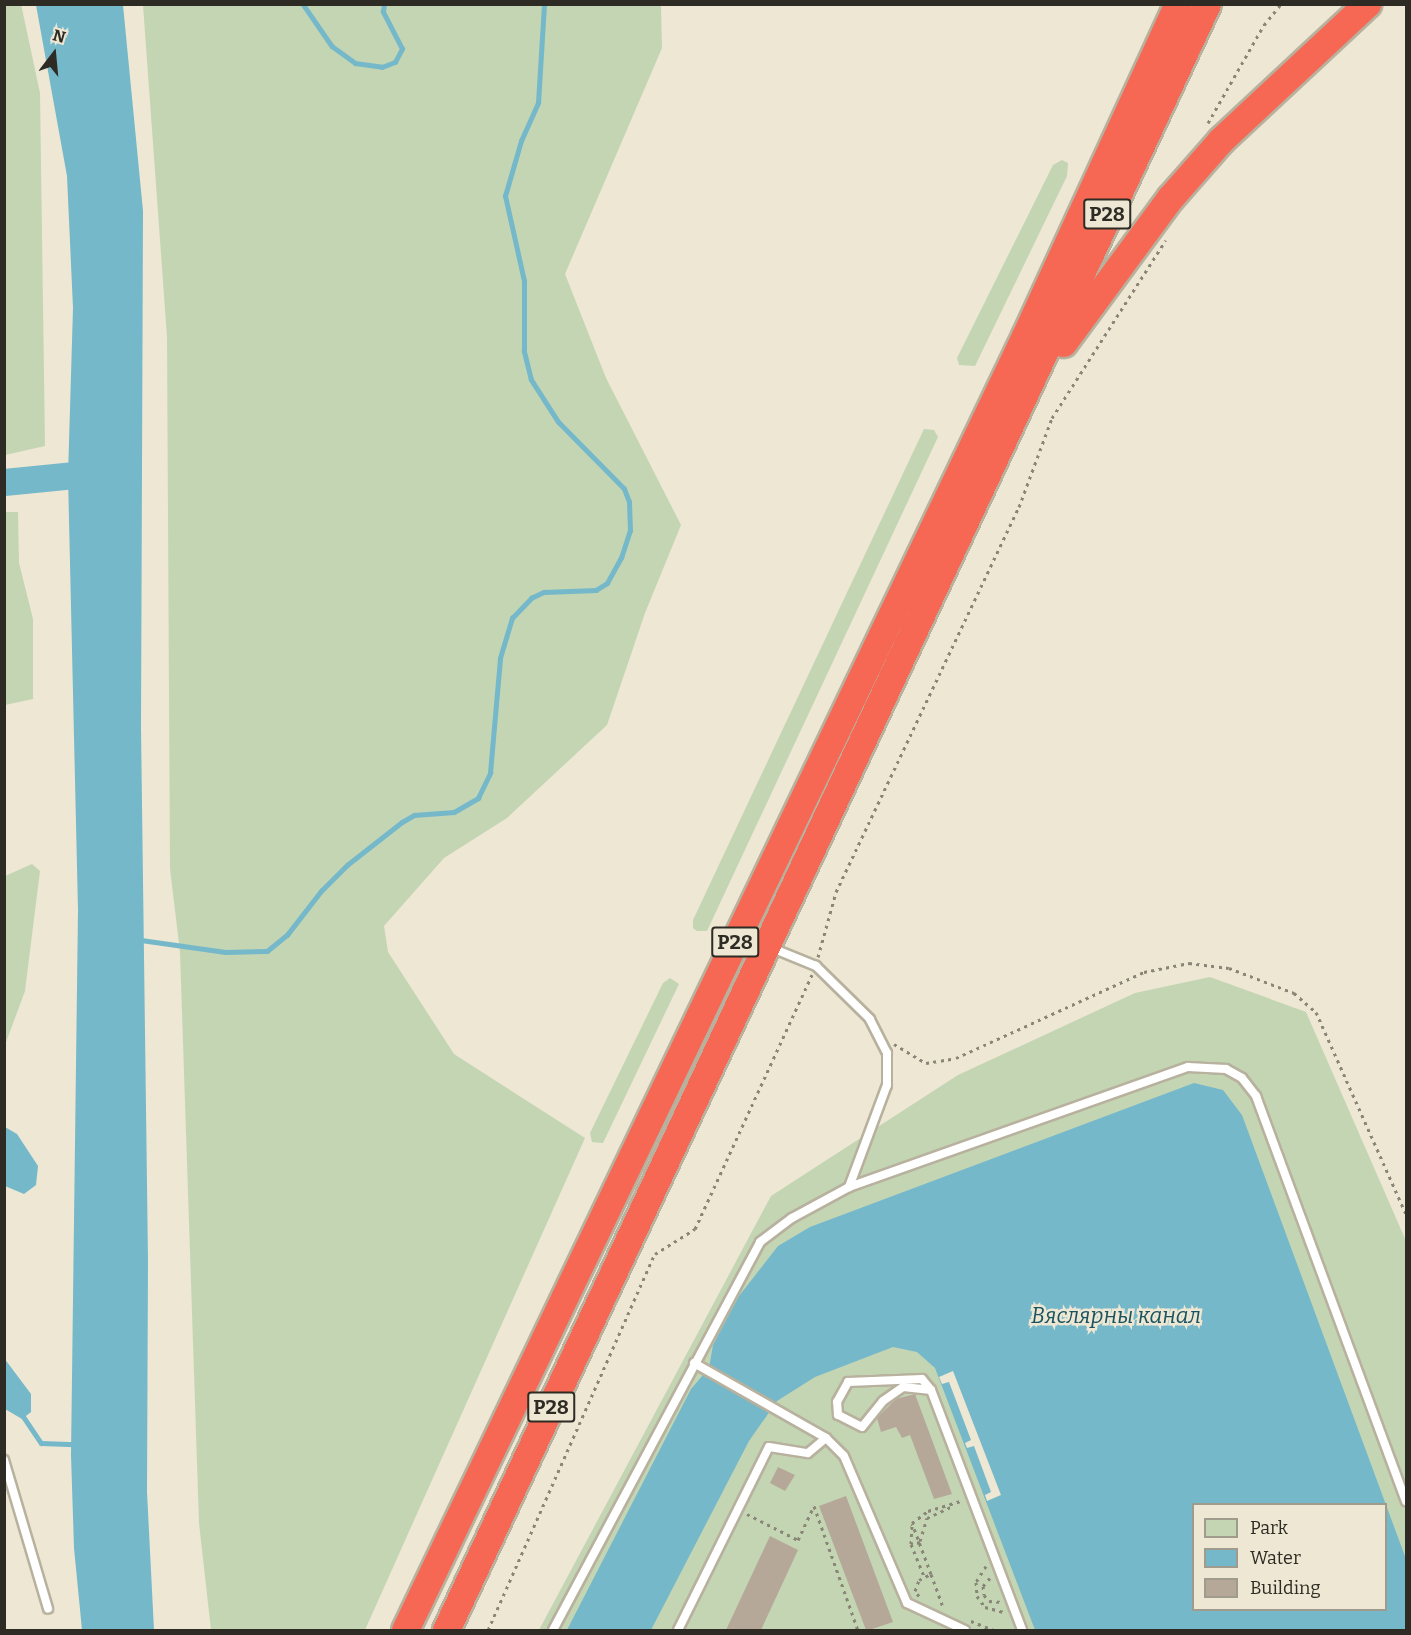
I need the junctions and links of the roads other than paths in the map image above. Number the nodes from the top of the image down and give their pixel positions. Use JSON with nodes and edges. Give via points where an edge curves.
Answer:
{"nodes":[{"id":1,"x":1178,"y":4,"type":"edge"},
{"id":2,"x":1207,"y":4,"type":"edge"},
{"id":3,"x":1366,"y":4,"type":"edge"},
{"id":4,"x":1011,"y":425,"type":"junction"},
{"id":5,"x":767,"y":946,"type":"junction"},
{"id":6,"x":849,"y":1187,"type":"junction"},
{"id":7,"x":696,"y":1364,"type":"junction"},
{"id":8,"x":931,"y":1390,"type":"junction"},
{"id":9,"x":826,"y":1437,"type":"junction"},
{"id":10,"x":4,"y":1460,"type":"edge"},
{"id":11,"x":1407,"y":1502,"type":"edge"},
{"id":12,"x":48,"y":1610,"type":"dead end"},
{"id":13,"x":405,"y":1630,"type":"edge"},
{"id":14,"x":446,"y":1630,"type":"edge"},
{"id":15,"x":553,"y":1630,"type":"edge"},
{"id":16,"x":678,"y":1630,"type":"edge"},
{"id":17,"x":965,"y":1630,"type":"edge"},
{"id":18,"x":1022,"y":1630,"type":"edge"}],
"edges":[{"from":1,"to":13,"type":"highway","number":"Р28","via":[[1025,336]]},
{"from":2,"to":4,"type":"highway","number":"Р28"},
{"from":3,"to":4,"type":"highway","via":[[1221,140],[1170,198],[1073,327]]},
{"from":4,"to":5,"type":"highway","number":"Р28"},
{"from":5,"to":6,"type":"lane","via":[[816,966],[870,1019],[882,1037],[887,1053],[887,1085]]},
{"from":5,"to":14,"type":"highway","number":"Р28"},
{"from":6,"to":7,"type":"lane","via":[[792,1218],[760,1242]]},
{"from":6,"to":11,"type":"lane","via":[[1188,1067],[1226,1070],[1242,1078],[1256,1096]]},
{"from":7,"to":9,"type":"lane"},
{"from":7,"to":15,"type":"lane"},
{"from":8,"to":8,"type":"lane","via":[[903,1387],[883,1401],[862,1427],[838,1415],[837,1402],[848,1382],[922,1379]]},
{"from":8,"to":18,"type":"lane"},
{"from":9,"to":16,"type":"lane","via":[[808,1453],[769,1447]]},
{"from":9,"to":17,"type":"lane","via":[[844,1456],[907,1603]]},
{"from":10,"to":12,"type":"lane"}]}
